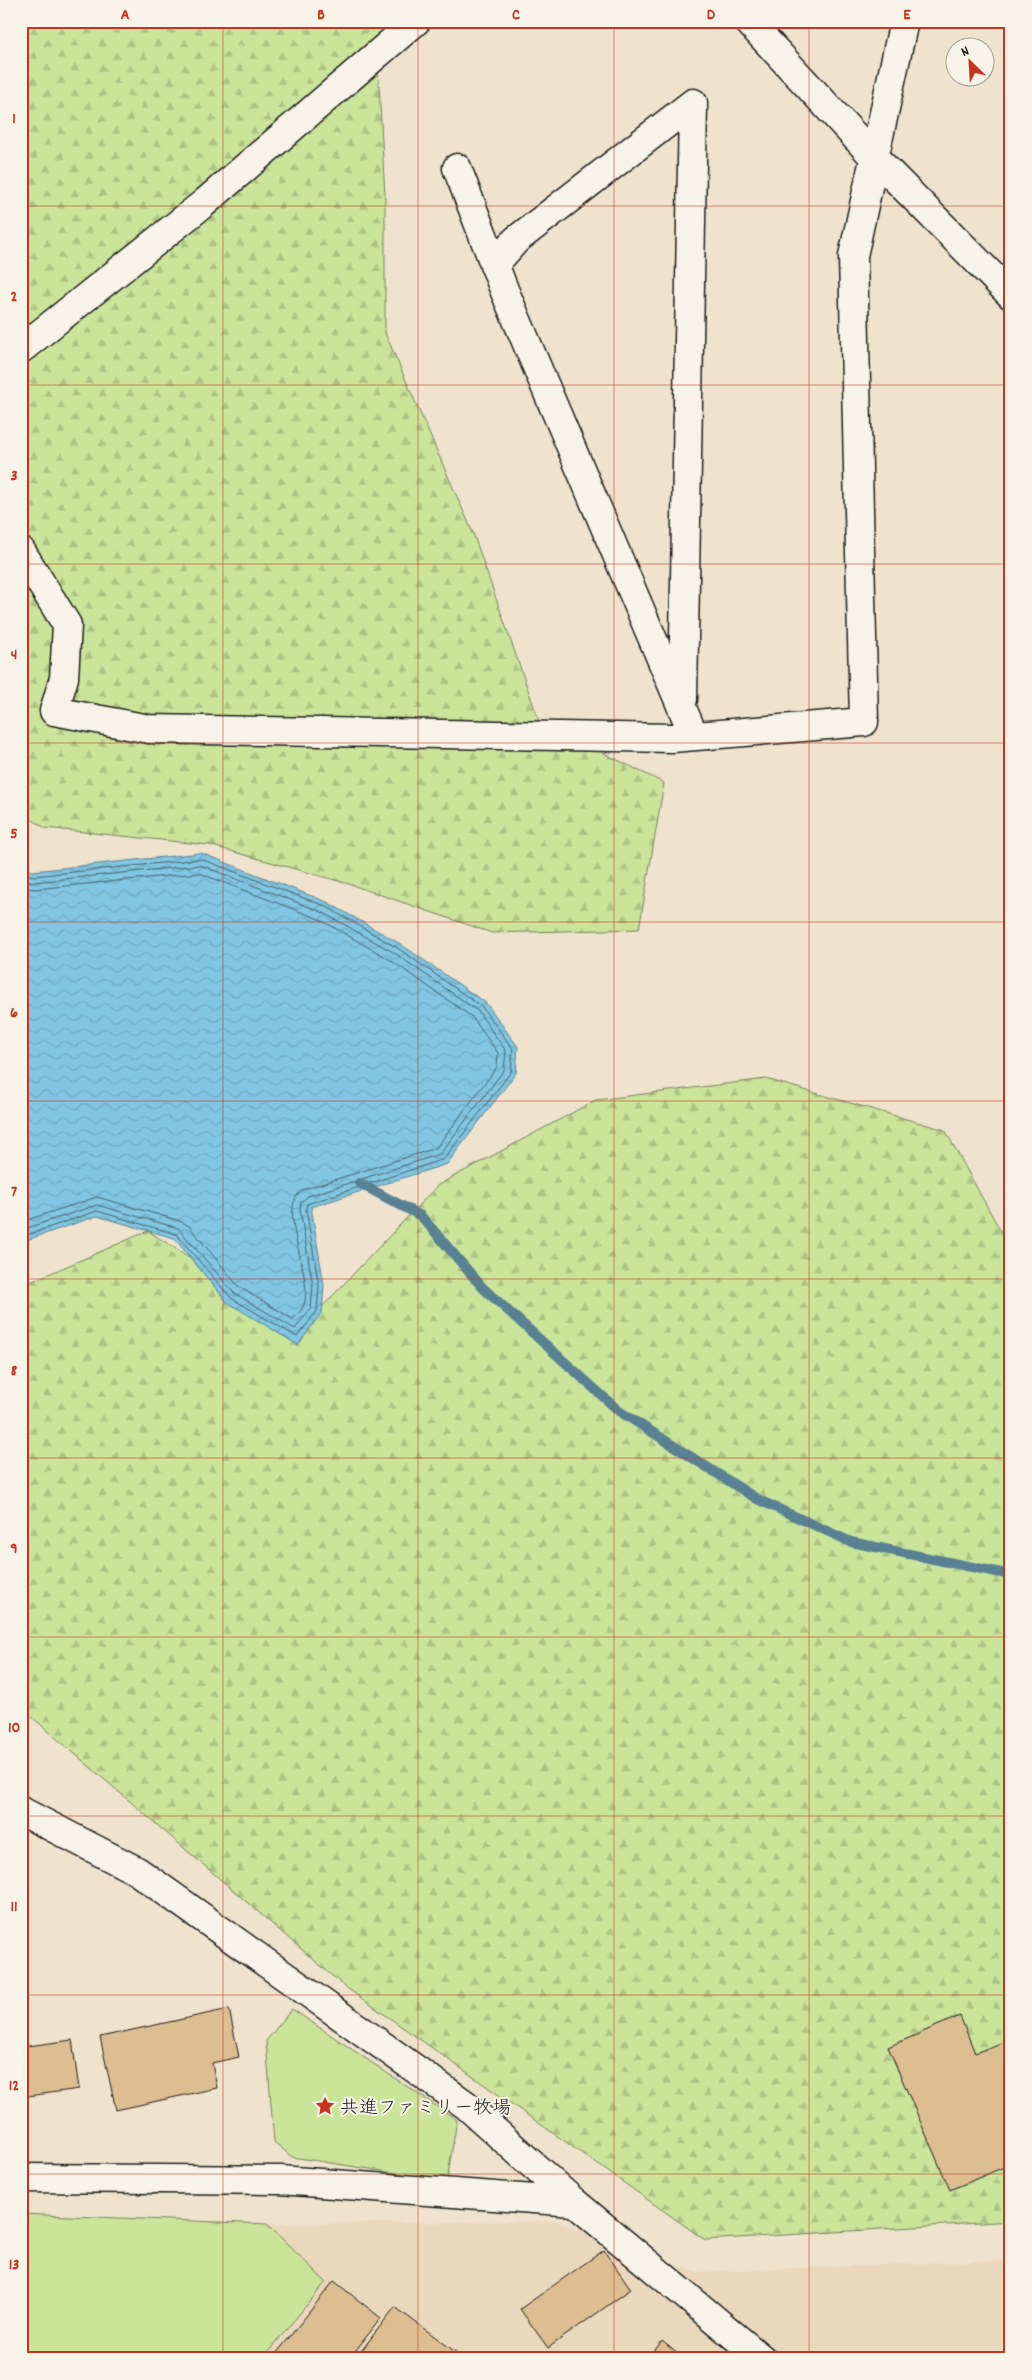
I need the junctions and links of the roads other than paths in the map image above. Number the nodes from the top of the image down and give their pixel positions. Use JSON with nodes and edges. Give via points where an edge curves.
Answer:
{"nodes":[{"id":1,"x":416,"y":21,"type":"edge"},
{"id":2,"x":748,"y":21,"type":"edge"},
{"id":3,"x":904,"y":21,"type":"edge"},
{"id":4,"x":875,"y":158,"type":"junction"},
{"id":5,"x":457,"y":168,"type":"dead end"},
{"id":6,"x":494,"y":265,"type":"junction"},
{"id":7,"x":1011,"y":295,"type":"edge"},
{"id":8,"x":21,"y":349,"type":"edge"},
{"id":9,"x":21,"y":551,"type":"edge"},
{"id":10,"x":683,"y":709,"type":"junction"},
{"id":11,"x":694,"y":736,"type":"junction"},
{"id":12,"x":21,"y":1810,"type":"edge"},
{"id":13,"x":21,"y":2178,"type":"edge"},
{"id":14,"x":574,"y":2202,"type":"junction"},
{"id":15,"x":762,"y":2359,"type":"edge"}],
"edges":[{"from":1,"to":8,"type":"street","via":[[203,204]]},
{"from":2,"to":4,"type":"street"},
{"from":3,"to":4,"type":"street"},
{"from":4,"to":7,"type":"street"},
{"from":4,"to":11,"type":"street","via":[[853,256],[864,722]]},
{"from":5,"to":6,"type":"street"},
{"from":6,"to":10,"type":"street"},
{"from":6,"to":10,"type":"street","via":[[516,240],[693,103]]},
{"from":9,"to":11,"type":"street","via":[[67,625],[64,678],[54,711],[149,728]]},
{"from":10,"to":11,"type":"street"},
{"from":12,"to":14,"type":"street","via":[[78,1838],[154,1883],[466,2105]]},
{"from":13,"to":14,"type":"street","via":[[280,2180]]},
{"from":14,"to":15,"type":"street"}]}
